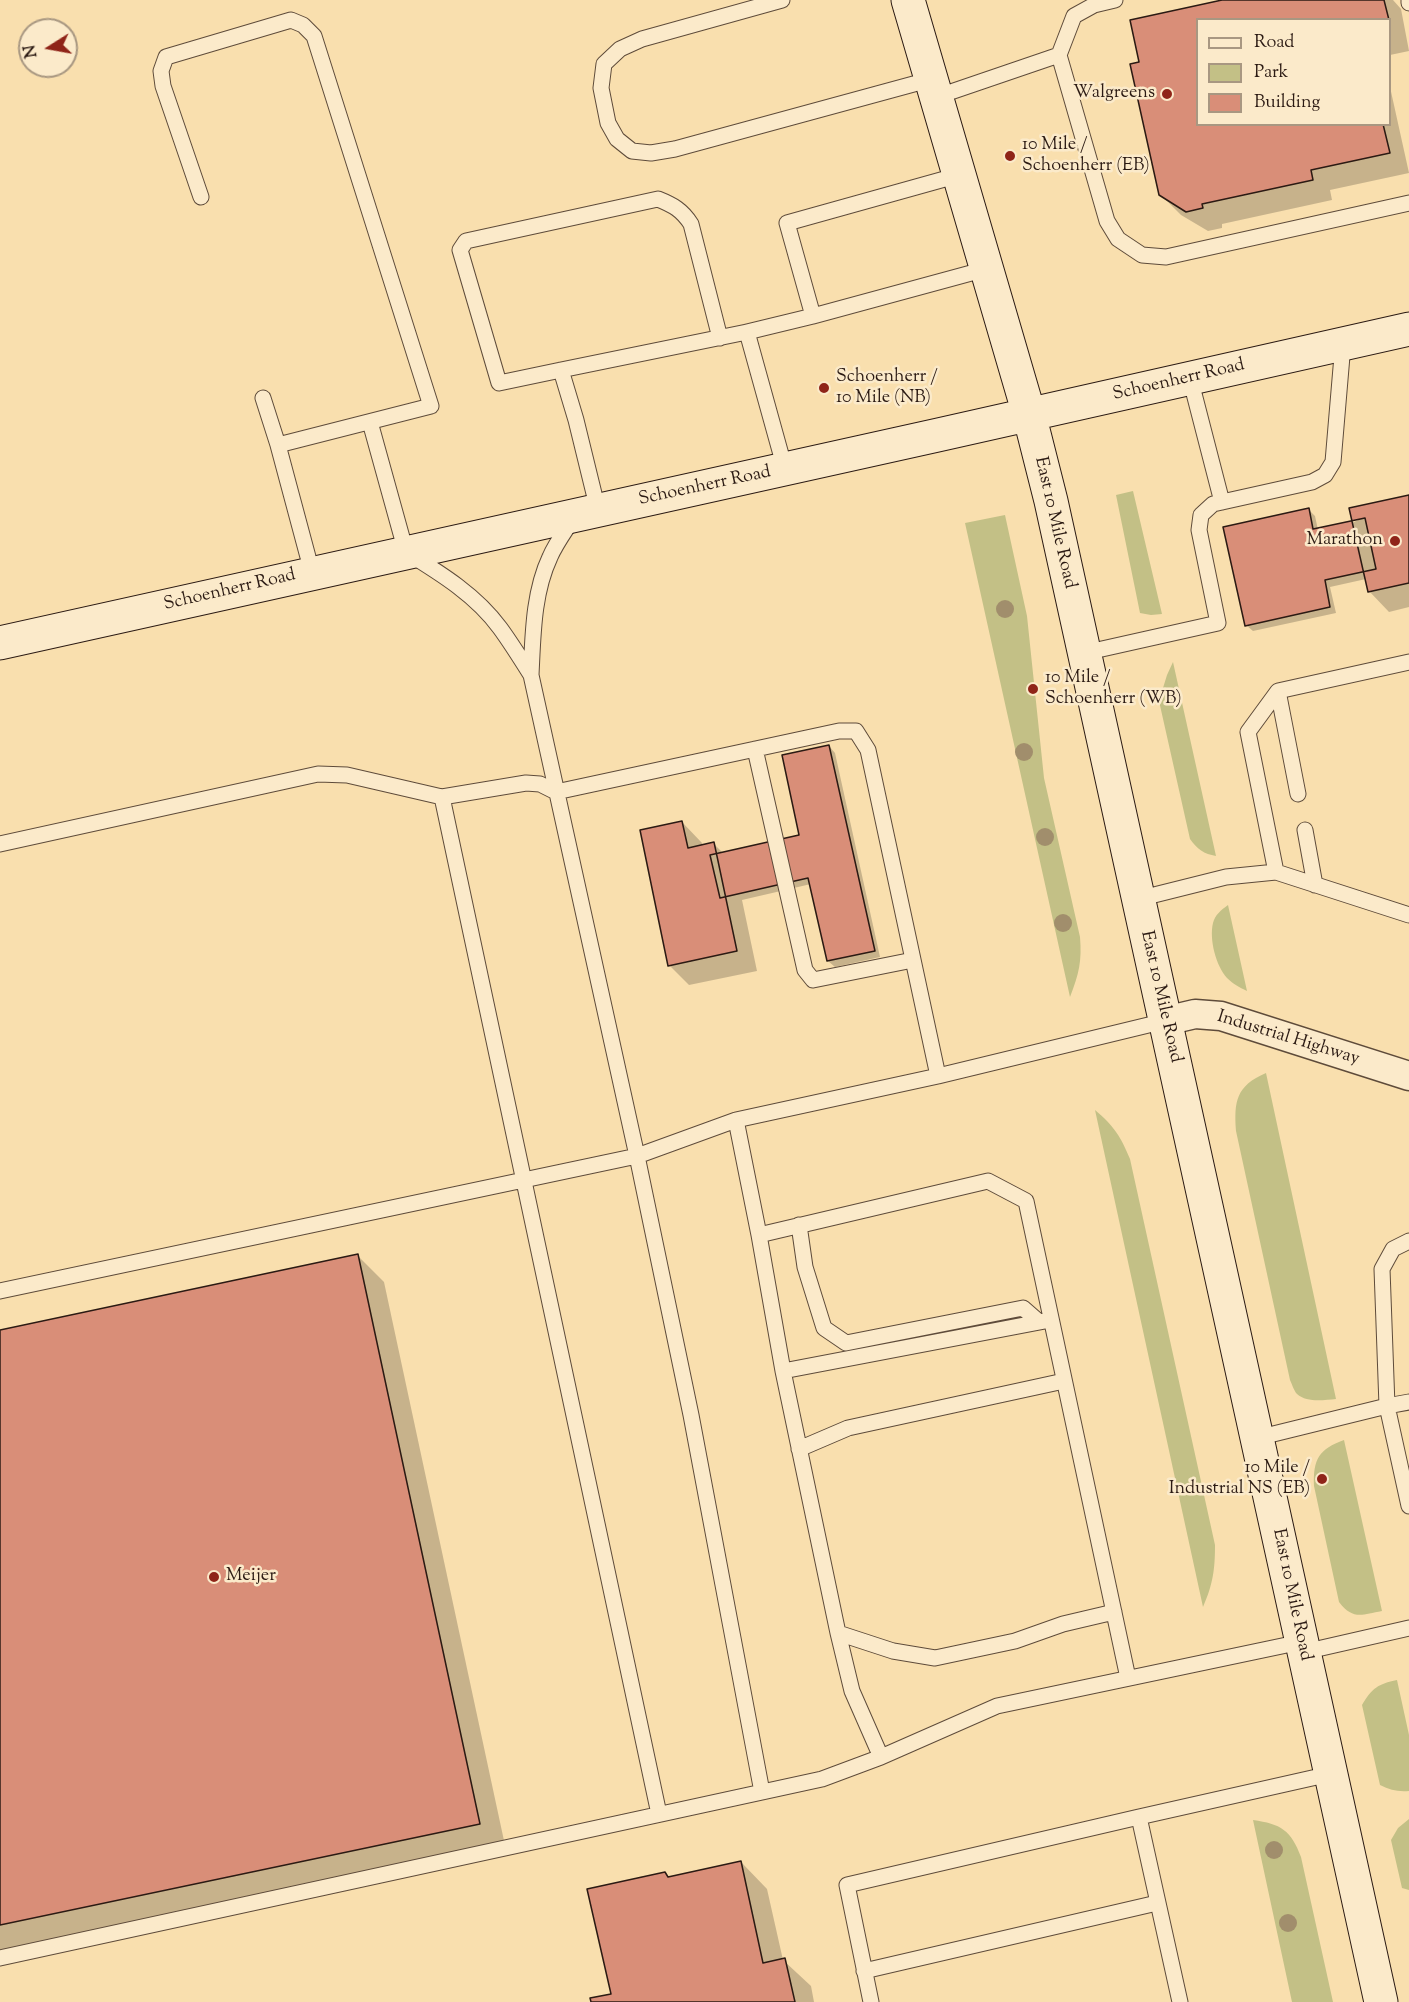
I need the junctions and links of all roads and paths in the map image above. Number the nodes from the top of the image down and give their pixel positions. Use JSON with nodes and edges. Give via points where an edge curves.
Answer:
{"nodes":[{"id":1,"x":782,"y":0,"type":"edge"},
{"id":2,"x":908,"y":0,"type":"edge"},
{"id":3,"x":1115,"y":0,"type":"edge"},
{"id":4,"x":1059,"y":55,"type":"junction"},
{"id":5,"x":934,"y":88,"type":"junction"},
{"id":6,"x":959,"y":175,"type":"junction"},
{"id":7,"x":201,"y":197,"type":"dead end"},
{"id":8,"x":1409,"y":203,"type":"edge"},
{"id":9,"x":986,"y":269,"type":"junction"},
{"id":10,"x":813,"y":316,"type":"junction"},
{"id":11,"x":1409,"y":329,"type":"edge"},
{"id":12,"x":747,"y":332,"type":"junction"},
{"id":13,"x":720,"y":338,"type":"junction"},
{"id":14,"x":1342,"y":344,"type":"junction"},
{"id":15,"x":561,"y":370,"type":"junction"},
{"id":16,"x":1190,"y":378,"type":"junction"},
{"id":17,"x":262,"y":398,"type":"dead end"},
{"id":18,"x":1029,"y":414,"type":"junction"},
{"id":19,"x":369,"y":422,"type":"junction"},
{"id":20,"x":278,"y":445,"type":"junction"},
{"id":21,"x":785,"y":469,"type":"junction"},
{"id":22,"x":1222,"y":502,"type":"junction"},
{"id":23,"x":587,"y":512,"type":"junction"},
{"id":24,"x":406,"y":552,"type":"junction"},
{"id":25,"x":312,"y":572,"type":"junction"},
{"id":26,"x":0,"y":642,"type":"edge"},
{"id":27,"x":1084,"y":653,"type":"junction"},
{"id":28,"x":1409,"y":662,"type":"edge"},
{"id":29,"x":531,"y":675,"type":"junction"},
{"id":30,"x":1278,"y":691,"type":"junction"},
{"id":31,"x":755,"y":749,"type":"junction"},
{"id":32,"x":556,"y":792,"type":"junction"},
{"id":33,"x":1298,"y":794,"type":"dead end"},
{"id":34,"x":442,"y":797,"type":"junction"},
{"id":35,"x":1305,"y":830,"type":"dead end"},
{"id":36,"x":0,"y":844,"type":"edge"},
{"id":37,"x":1276,"y":872,"type":"junction"},
{"id":38,"x":1315,"y":885,"type":"junction"},
{"id":39,"x":1138,"y":899,"type":"junction"},
{"id":40,"x":1409,"y":915,"type":"edge"},
{"id":41,"x":913,"y":960,"type":"junction"},
{"id":42,"x":1165,"y":1021,"type":"junction"},
{"id":43,"x":938,"y":1076,"type":"junction"},
{"id":44,"x":1409,"y":1076,"type":"edge"},
{"id":45,"x":736,"y":1120,"type":"junction"},
{"id":46,"x":637,"y":1156,"type":"junction"},
{"id":47,"x":525,"y":1180,"type":"junction"},
{"id":48,"x":799,"y":1225,"type":"junction"},
{"id":49,"x":759,"y":1235,"type":"junction"},
{"id":50,"x":1409,"y":1241,"type":"edge"},
{"id":51,"x":0,"y":1291,"type":"edge"},
{"id":52,"x":1045,"y":1321,"type":"junction"},
{"id":53,"x":783,"y":1371,"type":"junction"},
{"id":54,"x":1064,"y":1381,"type":"junction"},
{"id":55,"x":1409,"y":1402,"type":"edge"},
{"id":56,"x":1386,"y":1406,"type":"junction"},
{"id":57,"x":1257,"y":1438,"type":"junction"},
{"id":58,"x":799,"y":1449,"type":"junction"},
{"id":59,"x":1409,"y":1506,"type":"edge"},
{"id":60,"x":1114,"y":1612,"type":"junction"},
{"id":61,"x":1409,"y":1628,"type":"edge"},
{"id":62,"x":838,"y":1633,"type":"junction"},
{"id":63,"x":1302,"y":1647,"type":"junction"},
{"id":64,"x":1128,"y":1678,"type":"junction"},
{"id":65,"x":881,"y":1757,"type":"junction"},
{"id":66,"x":1330,"y":1774,"type":"junction"},
{"id":67,"x":762,"y":1792,"type":"junction"},
{"id":68,"x":659,"y":1814,"type":"junction"},
{"id":69,"x":1139,"y":1817,"type":"junction"},
{"id":70,"x":1158,"y":1903,"type":"junction"},
{"id":71,"x":0,"y":1958,"type":"edge"},
{"id":72,"x":864,"y":1971,"type":"junction"},
{"id":73,"x":871,"y":2002,"type":"edge"},
{"id":74,"x":1180,"y":2002,"type":"edge"},
{"id":75,"x":1380,"y":2002,"type":"edge"}],
"edges":[{"from":1,"to":5,"type":"lane","via":[[642,39],[620,49],[604,64],[601,88],[608,123],[617,139],[632,151],[651,153]]},
{"from":2,"to":5,"type":"main road","name":"East 10 Mile Road"},
{"from":3,"to":4,"type":"lane","via":[[1074,16]]},
{"from":4,"to":5,"type":"lane"},
{"from":4,"to":8,"type":"lane","via":[[1107,221],[1118,239],[1142,255],[1166,257]]},
{"from":5,"to":6,"type":"main road","name":"East 10 Mile Road"},
{"from":6,"to":9,"type":"main road","name":"East 10 Mile Road"},
{"from":6,"to":10,"type":"lane","via":[[787,223]]},
{"from":7,"to":19,"type":"lane","via":[[163,86],[160,71],[166,57],[291,20],[303,25],[314,36],[431,406]]},
{"from":9,"to":10,"type":"lane"},
{"from":9,"to":18,"type":"main road","name":"East 10 Mile Road"},
{"from":10,"to":12,"type":"lane"},
{"from":11,"to":14,"type":"main road","name":"Schoenherr Road"},
{"from":12,"to":13,"type":"lane"},
{"from":12,"to":21,"type":"lane"},
{"from":13,"to":15,"type":"lane"},
{"from":13,"to":15,"type":"lane","via":[[691,224],[676,206],[658,199],[466,241],[460,250],[499,383]]},
{"from":14,"to":16,"type":"main road","name":"Schoenherr Road"},
{"from":14,"to":22,"type":"lane","via":[[1333,462],[1325,475],[1312,482]]},
{"from":15,"to":23,"type":"lane","via":[[576,420]]},
{"from":16,"to":18,"type":"main road","name":"Schoenherr Road"},
{"from":16,"to":22,"type":"lane"},
{"from":17,"to":20,"type":"lane"},
{"from":18,"to":21,"type":"main road","name":"Schoenherr Road"},
{"from":18,"to":27,"type":"main road","name":"East 10 Mile Road"},
{"from":19,"to":20,"type":"lane"},
{"from":19,"to":24,"type":"lane"},
{"from":20,"to":25,"type":"lane"},
{"from":21,"to":23,"type":"main road","name":"Schoenherr Road"},
{"from":22,"to":27,"type":"lane","via":[[1213,504],[1201,515],[1199,530],[1218,623]]},
{"from":23,"to":24,"type":"main road","name":"Schoenherr Road"},
{"from":23,"to":29,"type":"lane","via":[[550,557],[534,624]]},
{"from":24,"to":25,"type":"main road","name":"Schoenherr Road"},
{"from":24,"to":29,"type":"lane","via":[[444,575],[471,598],[500,627]]},
{"from":25,"to":26,"type":"main road","name":"Schoenherr Road"},
{"from":27,"to":39,"type":"main road","name":"East 10 Mile Road"},
{"from":28,"to":30,"type":"lane"},
{"from":29,"to":32,"type":"lane"},
{"from":30,"to":33,"type":"lane"},
{"from":30,"to":37,"type":"lane","via":[[1248,732]]},
{"from":31,"to":32,"type":"lane"},
{"from":31,"to":41,"type":"lane","via":[[839,730],[856,731],[868,750]]},
{"from":31,"to":41,"type":"lane","via":[[805,970],[813,980]]},
{"from":32,"to":34,"type":"lane","via":[[540,784],[526,783]]},
{"from":32,"to":46,"type":"lane"},
{"from":34,"to":36,"type":"lane","via":[[347,775],[318,774]]},
{"from":34,"to":47,"type":"lane"},
{"from":35,"to":38,"type":"lane"},
{"from":37,"to":38,"type":"lane"},
{"from":37,"to":39,"type":"lane","via":[[1226,877]]},
{"from":38,"to":40,"type":"lane"},
{"from":39,"to":42,"type":"main road","name":"East 10 Mile Road"},
{"from":41,"to":43,"type":"lane"},
{"from":42,"to":43,"type":"lane"},
{"from":42,"to":44,"type":"street","name":"Industrial Highway","via":[[1195,1014],[1221,1016]]},
{"from":42,"to":57,"type":"main road","name":"East 10 Mile Road"},
{"from":43,"to":45,"type":"lane"},
{"from":45,"to":46,"type":"lane"},
{"from":45,"to":49,"type":"lane"},
{"from":46,"to":47,"type":"lane"},
{"from":46,"to":67,"type":"lane","via":[[691,1414]]},
{"from":47,"to":51,"type":"lane"},
{"from":47,"to":68,"type":"lane"},
{"from":48,"to":49,"type":"lane"},
{"from":48,"to":52,"type":"lane","via":[[805,1267],[824,1328],[846,1343],[1023,1308]]},
{"from":48,"to":52,"type":"lane","via":[[988,1181],[1026,1201]]},
{"from":49,"to":53,"type":"lane"},
{"from":50,"to":56,"type":"lane","via":[[1393,1249],[1382,1269]]},
{"from":52,"to":53,"type":"lane"},
{"from":52,"to":54,"type":"lane"},
{"from":53,"to":58,"type":"lane"},
{"from":54,"to":58,"type":"lane","via":[[848,1428]]},
{"from":54,"to":60,"type":"lane"},
{"from":55,"to":56,"type":"lane"},
{"from":56,"to":57,"type":"lane"},
{"from":56,"to":59,"type":"lane"},
{"from":57,"to":63,"type":"main road","name":"East 10 Mile Road"},
{"from":58,"to":62,"type":"lane"},
{"from":60,"to":62,"type":"lane","via":[[1015,1641],[935,1658],[893,1651]]},
{"from":60,"to":64,"type":"lane"},
{"from":61,"to":63,"type":"lane"},
{"from":62,"to":65,"type":"lane","via":[[852,1691]]},
{"from":63,"to":64,"type":"lane"},
{"from":63,"to":66,"type":"main road","name":"East 10 Mile Road"},
{"from":64,"to":65,"type":"lane","via":[[997,1706]]},
{"from":65,"to":67,"type":"lane","via":[[822,1779]]},
{"from":66,"to":69,"type":"lane"},
{"from":66,"to":75,"type":"main road","name":"East 10 Mile Road"},
{"from":67,"to":68,"type":"lane"},
{"from":68,"to":71,"type":"lane"},
{"from":69,"to":70,"type":"lane"},
{"from":69,"to":72,"type":"lane","via":[[847,1885]]},
{"from":70,"to":72,"type":"lane"},
{"from":70,"to":74,"type":"lane"},
{"from":72,"to":73,"type":"lane"}]}
